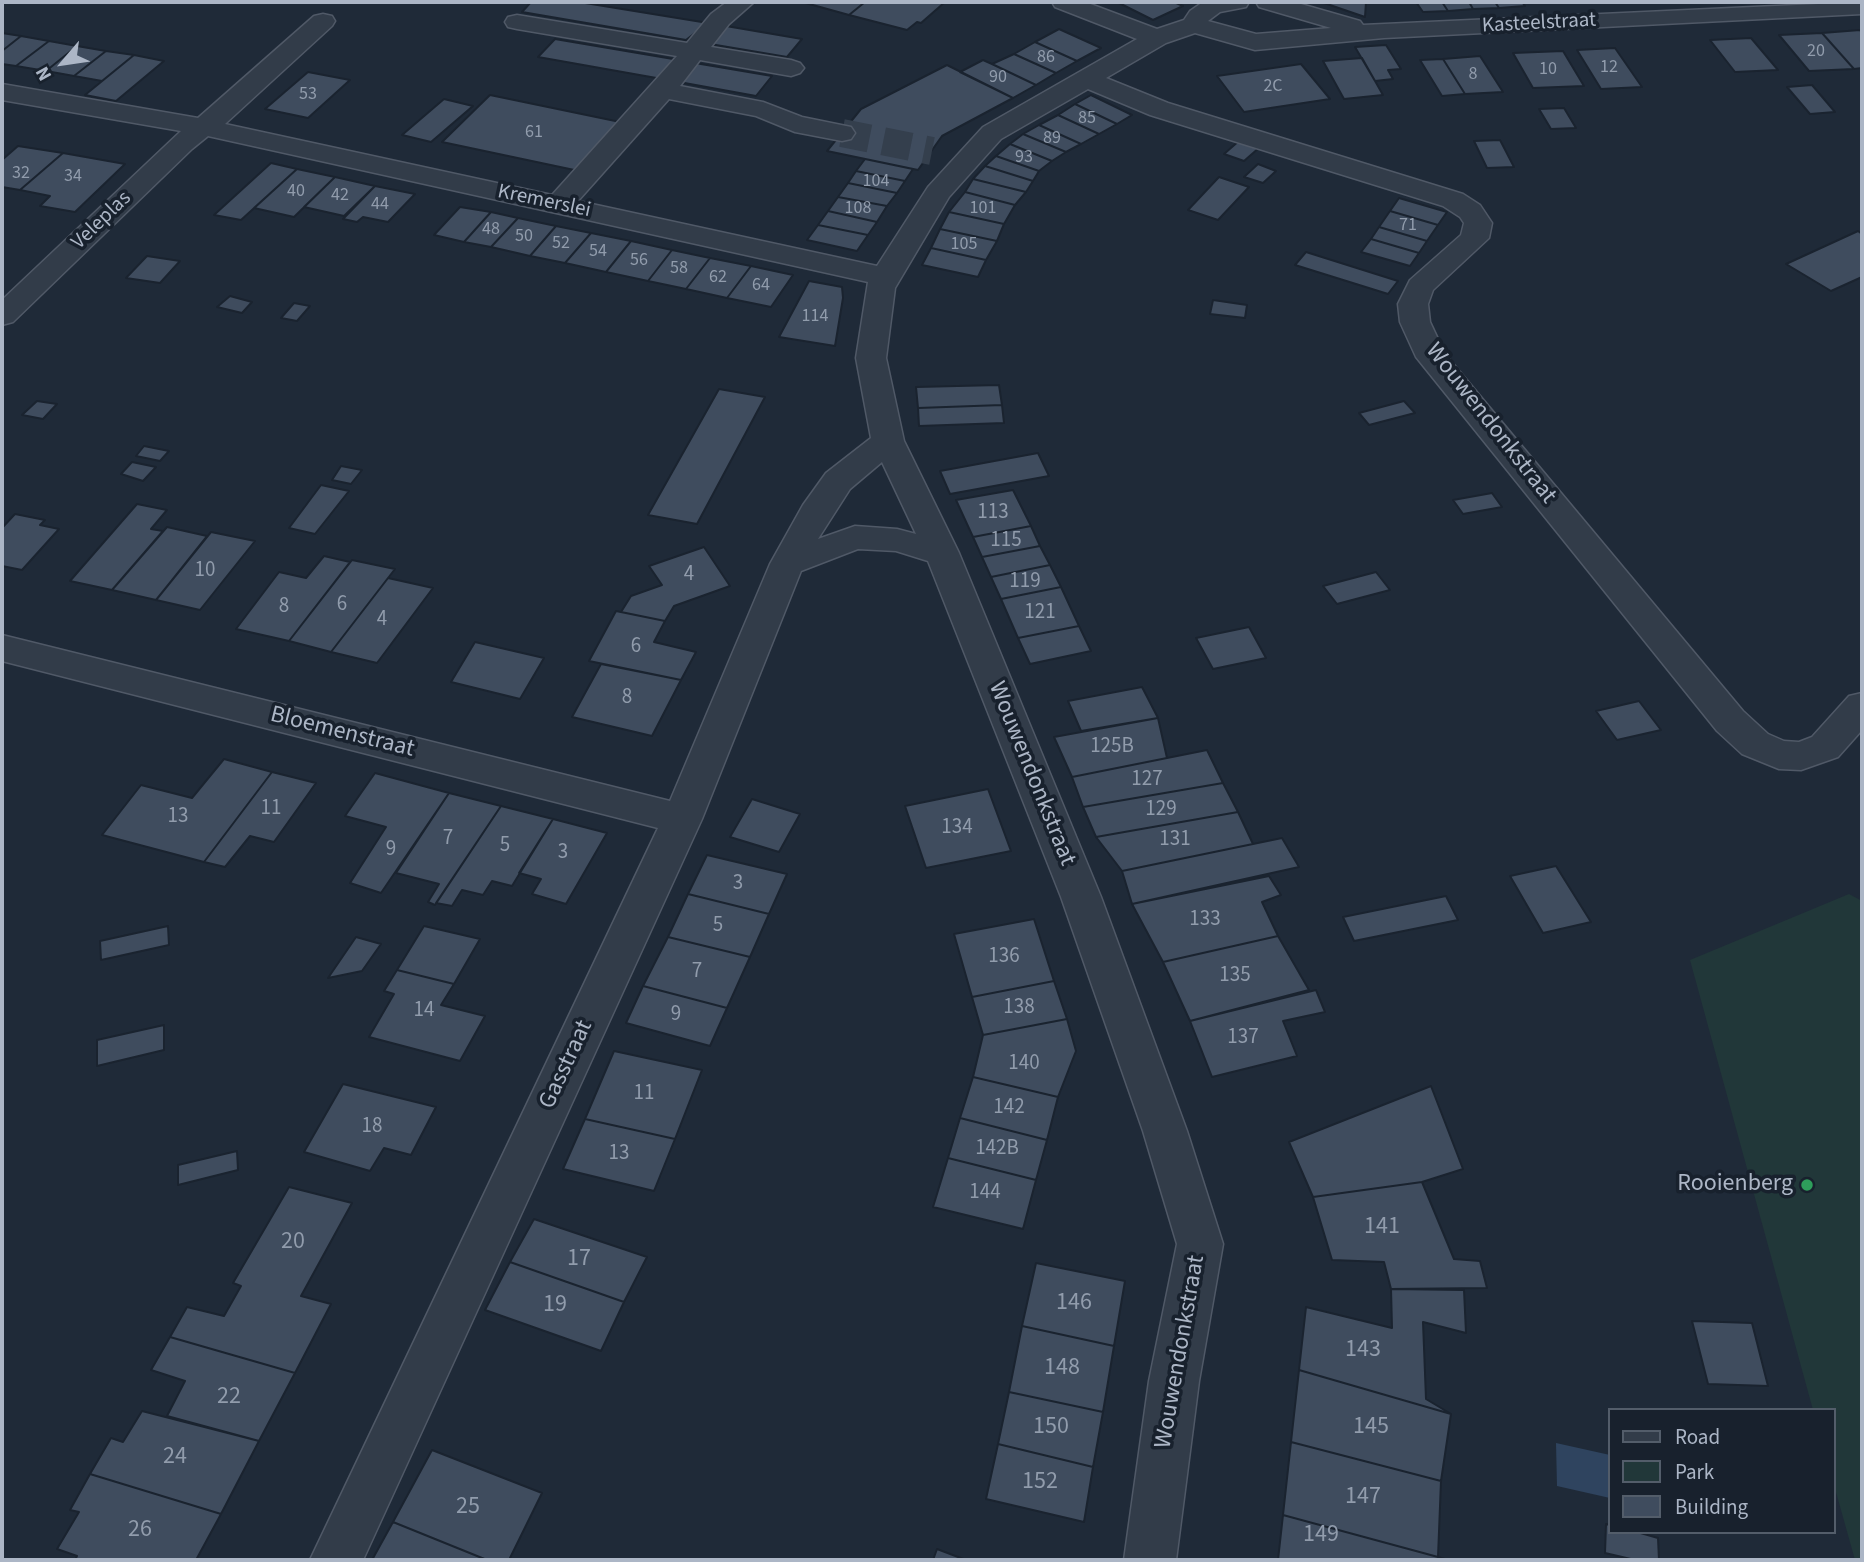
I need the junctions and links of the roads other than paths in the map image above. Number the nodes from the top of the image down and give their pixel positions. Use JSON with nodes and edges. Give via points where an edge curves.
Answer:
{"nodes":[{"id":1,"x":743,"y":2,"type":"edge"},
{"id":2,"x":1064,"y":2,"type":"edge"},
{"id":3,"x":1237,"y":2,"type":"edge"},
{"id":4,"x":1268,"y":2,"type":"edge"},
{"id":5,"x":1831,"y":6,"type":"edge"},
{"id":6,"x":1862,"y":7,"type":"edge"},
{"id":7,"x":323,"y":21,"type":"dead end"},
{"id":8,"x":517,"y":22,"type":"dead end"},
{"id":9,"x":1194,"y":25,"type":"junction"},
{"id":10,"x":1384,"y":32,"type":"junction"},
{"id":11,"x":1157,"y":38,"type":"junction"},
{"id":12,"x":694,"y":52,"type":"junction"},
{"id":13,"x":791,"y":68,"type":"dead end"},
{"id":14,"x":1089,"y":80,"type":"junction"},
{"id":15,"x":663,"y":90,"type":"junction"},
{"id":16,"x":2,"y":92,"type":"edge"},
{"id":17,"x":203,"y":127,"type":"junction"},
{"id":18,"x":842,"y":133,"type":"tunnel mouth"},
{"id":19,"x":558,"y":206,"type":"junction"},
{"id":20,"x":885,"y":277,"type":"junction"},
{"id":21,"x":2,"y":316,"type":"edge"},
{"id":22,"x":888,"y":441,"type":"junction"},
{"id":23,"x":942,"y":554,"type":"junction"},
{"id":24,"x":787,"y":564,"type":"junction"},
{"id":25,"x":2,"y":648,"type":"edge"},
{"id":26,"x":1862,"y":706,"type":"edge"},
{"id":27,"x":682,"y":819,"type":"junction"},
{"id":28,"x":336,"y":1560,"type":"edge"},
{"id":29,"x":1150,"y":1560,"type":"edge"}],
"edges":[{"from":1,"to":12,"type":"street","via":[[720,19]]},
{"from":2,"to":11,"type":"street"},
{"from":3,"to":9,"type":"street","name":"Wouwendonkstraat","via":[[1213,6]]},
{"from":4,"to":10,"type":"street","name":"Kasteelstraat"},
{"from":5,"to":6,"type":"street","name":"Kasteelstraat"},
{"from":5,"to":10,"type":"street","name":"Kasteelstraat"},
{"from":7,"to":17,"type":"street"},
{"from":8,"to":12,"type":"street"},
{"from":9,"to":10,"type":"street","name":"Kasteelstraat","via":[[1255,42]]},
{"from":9,"to":11,"type":"street","name":"Wouwendonkstraat"},
{"from":11,"to":14,"type":"street","name":"Wouwendonkstraat"},
{"from":12,"to":13,"type":"street"},
{"from":12,"to":15,"type":"street"},
{"from":14,"to":20,"type":"street","name":"Wouwendonkstraat","via":[[957,157]]},
{"from":14,"to":26,"type":"street","name":"Wouwendonkstraat","via":[[1159,109],[1453,200],[1470,211],[1478,223],[1475,238],[1420,286],[1413,304],[1415,322],[1431,357],[1730,721],[1755,744],[1779,755],[1801,756],[1825,747]]},
{"from":15,"to":18,"type":"street","via":[[763,110],[795,124]]},
{"from":15,"to":19,"type":"street"},
{"from":16,"to":17,"type":"street","name":"Kremerslei"},
{"from":17,"to":19,"type":"street","name":"Kremerslei"},
{"from":17,"to":21,"type":"street","name":"Veleplas"},
{"from":19,"to":20,"type":"street","name":"Kremerslei"},
{"from":20,"to":22,"type":"street","name":"Wouwendonkstraat","via":[[872,358]]},
{"from":22,"to":23,"type":"street","name":"Wouwendonkstraat"},
{"from":22,"to":24,"type":"street","name":"Gasstraat","via":[[838,481]]},
{"from":23,"to":24,"type":"street","via":[[897,540],[855,537]]},
{"from":23,"to":29,"type":"street","name":"Wouwendonkstraat","via":[[1081,897],[1165,1131],[1200,1244],[1174,1381]]},
{"from":24,"to":27,"type":"street","name":"Gasstraat"},
{"from":25,"to":27,"type":"street","name":"Bloemenstraat"},
{"from":27,"to":28,"type":"street","name":"Gasstraat"}]}
